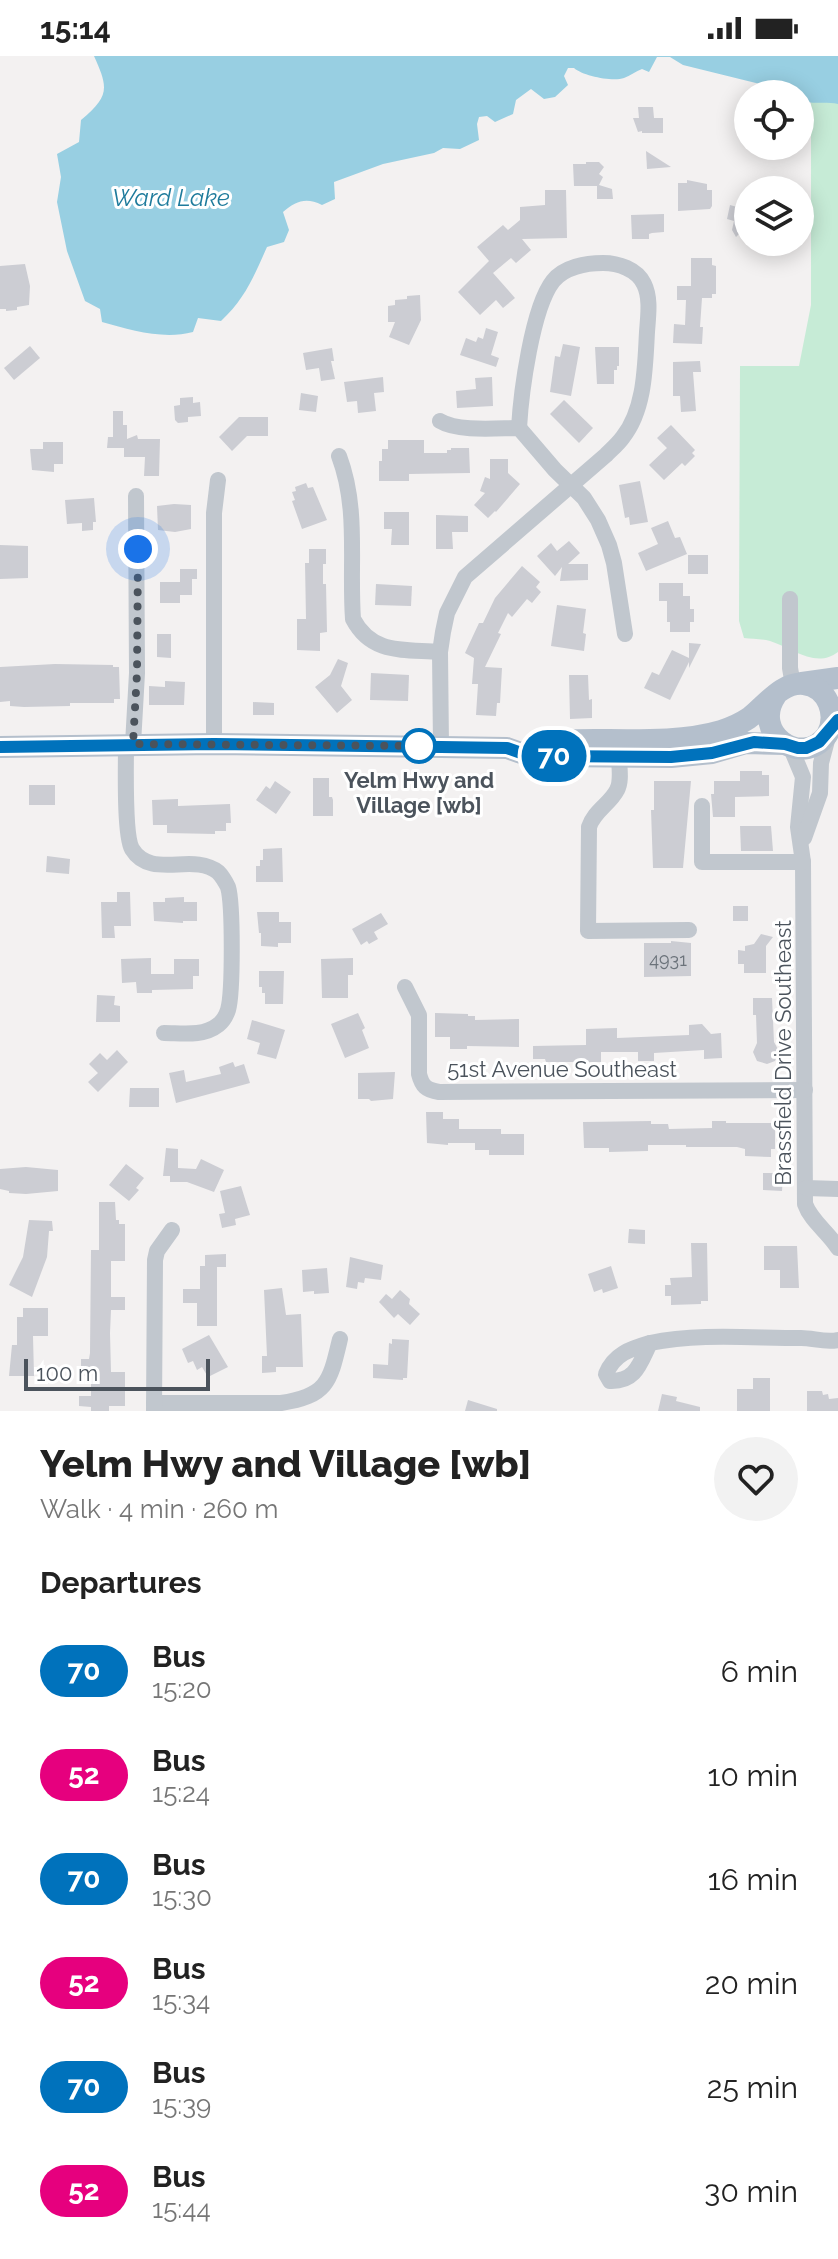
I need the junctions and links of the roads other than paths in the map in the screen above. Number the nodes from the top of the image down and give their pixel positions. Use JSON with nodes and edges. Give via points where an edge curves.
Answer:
{"nodes":[{"id":1,"x":440,"y":421,"type":"dead end"},
{"id":2,"x":519,"y":428,"type":"junction"},
{"id":3,"x":339,"y":456,"type":"dead end"},
{"id":4,"x":218,"y":480,"type":"dead end"},
{"id":5,"x":570,"y":484,"type":"junction"},
{"id":6,"x":136,"y":496,"type":"dead end"},
{"id":7,"x":790,"y":599,"type":"dead end"},
{"id":8,"x":625,"y":634,"type":"dead end"},
{"id":9,"x":440,"y":652,"type":"junction"},
{"id":10,"x":838,"y":678,"type":"edge"},
{"id":11,"x":789,"y":688,"type":"junction"},
{"id":12,"x":833,"y":726,"type":"edge"},
{"id":13,"x":129,"y":744,"type":"junction"},
{"id":14,"x":214,"y":744,"type":"junction"},
{"id":15,"x":787,"y":745,"type":"junction"},
{"id":16,"x":0,"y":747,"type":"edge"},
{"id":17,"x":441,"y":747,"type":"junction"},
{"id":18,"x":507,"y":748,"type":"junction"},
{"id":19,"x":619,"y":757,"type":"junction"},
{"id":20,"x":702,"y":806,"type":"dead end"},
{"id":21,"x":802,"y":855,"type":"junction"},
{"id":22,"x":689,"y":930,"type":"dead end"},
{"id":23,"x":405,"y":987,"type":"dead end"},
{"id":24,"x":164,"y":1033,"type":"dead end"},
{"id":25,"x":805,"y":1090,"type":"junction"},
{"id":26,"x":806,"y":1188,"type":"junction"},
{"id":27,"x":838,"y":1189,"type":"edge"},
{"id":28,"x":172,"y":1230,"type":"dead end"},
{"id":29,"x":838,"y":1248,"type":"edge"},
{"id":30,"x":340,"y":1339,"type":"dead end"},
{"id":31,"x":838,"y":1340,"type":"edge"},
{"id":32,"x":650,"y":1343,"type":"dead end"},
{"id":33,"x":154,"y":1407,"type":"edge"}],
"edges":[{"from":1,"to":2,"type":"street","via":[[447,426]]},
{"from":2,"to":5,"type":"street"},
{"from":2,"to":5,"type":"street","via":[[527,362],[554,279],[577,266],[626,267],[638,276],[648,296],[640,400],[624,436]]},
{"from":3,"to":9,"type":"street","via":[[352,503],[353,619],[372,643]]},
{"from":4,"to":14,"type":"street"},
{"from":5,"to":8,"type":"street","via":[[584,498],[609,545]]},
{"from":5,"to":9,"type":"street","via":[[465,577],[447,613]]},
{"from":6,"to":13,"type":"street","via":[[137,658]]},
{"from":7,"to":11,"type":"street"},
{"from":9,"to":17,"type":"street"},
{"from":10,"to":11,"type":"main road"},
{"from":11,"to":12,"type":"main road","via":[[812,686],[825,695]]},
{"from":11,"to":15,"type":"main road","via":[[770,707],[769,721]]},
{"from":11,"to":18,"type":"main road","via":[[748,719],[719,732]]},
{"from":12,"to":15,"type":"main road","via":[[813,746]]},
{"from":12,"to":21,"type":"street","name":"Brassfield Drive Southeast"},
{"from":13,"to":14,"type":"main road"},
{"from":13,"to":16,"type":"main road"},
{"from":13,"to":24,"type":"street","via":[[131,848],[158,865],[204,866],[219,872],[228,887],[227,1015],[204,1032]]},
{"from":14,"to":17,"type":"main road"},
{"from":15,"to":19,"type":"main road","via":[[746,743],[712,753]]},
{"from":15,"to":21,"type":"street","name":"Brassfield Drive Southeast","via":[[803,777],[798,827]]},
{"from":17,"to":18,"type":"main road"},
{"from":18,"to":19,"type":"main road","via":[[524,754]]},
{"from":19,"to":22,"type":"street","via":[[617,792],[589,827],[588,931]]},
{"from":20,"to":21,"type":"street","via":[[702,862]]},
{"from":21,"to":25,"type":"street","name":"Brassfield Drive Southeast"},
{"from":23,"to":25,"type":"street","name":"51st Avenue Southeast","via":[[419,1015],[419,1074],[428,1090]]},
{"from":25,"to":26,"type":"street","name":"Brassfield Drive Southeast"},
{"from":26,"to":27,"type":"street"},
{"from":26,"to":29,"type":"street","name":"Brassfield Drive Southeast","via":[[808,1211]]},
{"from":28,"to":33,"type":"street","via":[[155,1260]]},
{"from":30,"to":33,"type":"street","via":[[325,1384],[299,1400]]},
{"from":31,"to":32,"type":"street","via":[[673,1338]]}]}
